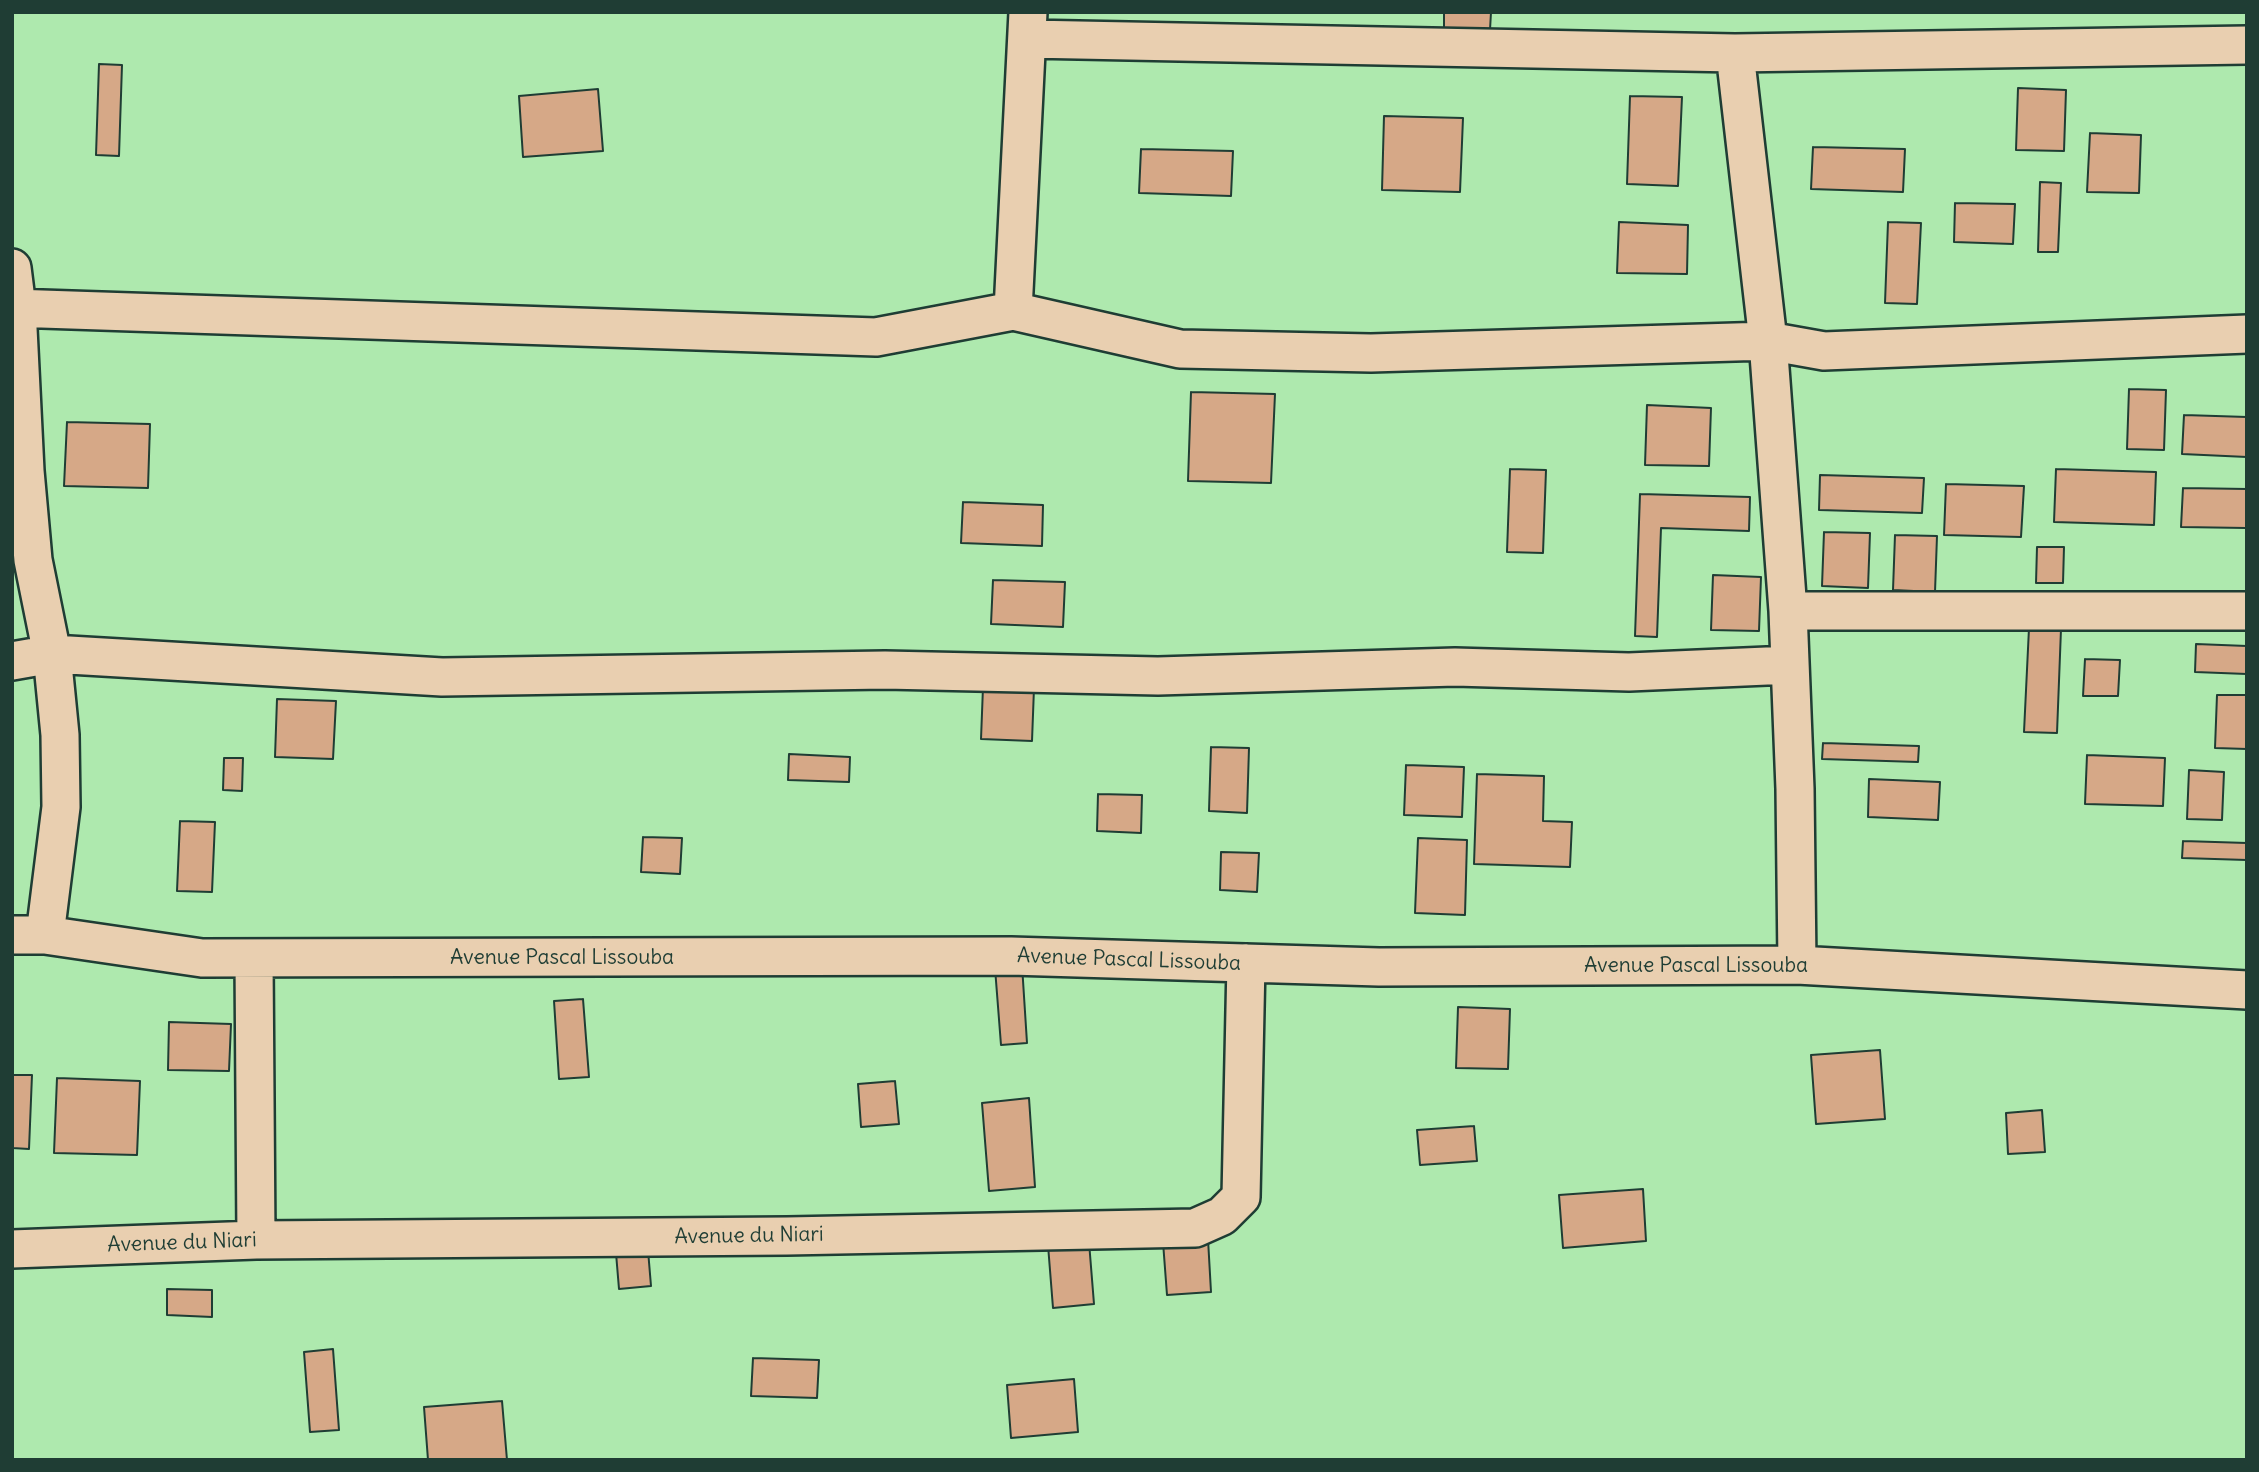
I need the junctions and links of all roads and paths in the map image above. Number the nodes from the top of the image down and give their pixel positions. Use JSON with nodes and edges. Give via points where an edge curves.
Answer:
{"nodes":[{"id":1,"x":1028,"y":26,"type":"edge"},
{"id":2,"x":2247,"y":45,"type":"edge"},
{"id":3,"x":1735,"y":53,"type":"junction"},
{"id":4,"x":12,"y":268,"type":"edge"},
{"id":5,"x":15,"y":308,"type":"edge"},
{"id":6,"x":1013,"y":311,"type":"junction"},
{"id":7,"x":2247,"y":334,"type":"edge"},
{"id":8,"x":1768,"y":341,"type":"junction"},
{"id":9,"x":1788,"y":611,"type":"junction"},
{"id":10,"x":2247,"y":611,"type":"edge"},
{"id":11,"x":52,"y":654,"type":"junction"},
{"id":12,"x":12,"y":661,"type":"edge"},
{"id":13,"x":1790,"y":665,"type":"junction"},
{"id":14,"x":29,"y":935,"type":"edge"},
{"id":15,"x":254,"y":959,"type":"junction"},
{"id":16,"x":1246,"y":963,"type":"junction"},
{"id":17,"x":1797,"y":965,"type":"junction"},
{"id":18,"x":2247,"y":990,"type":"edge"},
{"id":19,"x":256,"y":1240,"type":"junction"},
{"id":20,"x":12,"y":1248,"type":"edge"}],
"edges":[{"from":1,"to":3,"type":"street"},
{"from":1,"to":6,"type":"street"},
{"from":2,"to":3,"type":"street"},
{"from":3,"to":8,"type":"street"},
{"from":4,"to":5,"type":"street"},
{"from":5,"to":6,"type":"street","via":[[876,337]]},
{"from":5,"to":11,"type":"street","via":[[33,560]]},
{"from":6,"to":8,"type":"street","via":[[1180,349],[1371,353]]},
{"from":7,"to":8,"type":"street","via":[[1824,351]]},
{"from":8,"to":9,"type":"street"},
{"from":9,"to":10,"type":"street"},
{"from":9,"to":13,"type":"street"},
{"from":11,"to":12,"type":"street"},
{"from":11,"to":13,"type":"street","via":[[442,677],[885,670],[1158,677],[1455,667],[1629,672]]},
{"from":11,"to":14,"type":"street","via":[[61,807]]},
{"from":13,"to":17,"type":"street"},
{"from":14,"to":15,"type":"street","name":"Avenue Pascal Lissouba","via":[[202,958]]},
{"from":15,"to":16,"type":"street","name":"Avenue Pascal Lissouba","via":[[1011,956]]},
{"from":15,"to":19,"type":"street"},
{"from":16,"to":17,"type":"street","name":"Avenue Pascal Lissouba","via":[[1379,967]]},
{"from":16,"to":19,"type":"street","name":"Avenue du Niari","via":[[1241,1197],[1222,1216],[1195,1228],[773,1237]]},
{"from":17,"to":18,"type":"street","name":"Avenue Pascal Lissouba"},
{"from":19,"to":20,"type":"street","name":"Avenue du Niari"}]}
